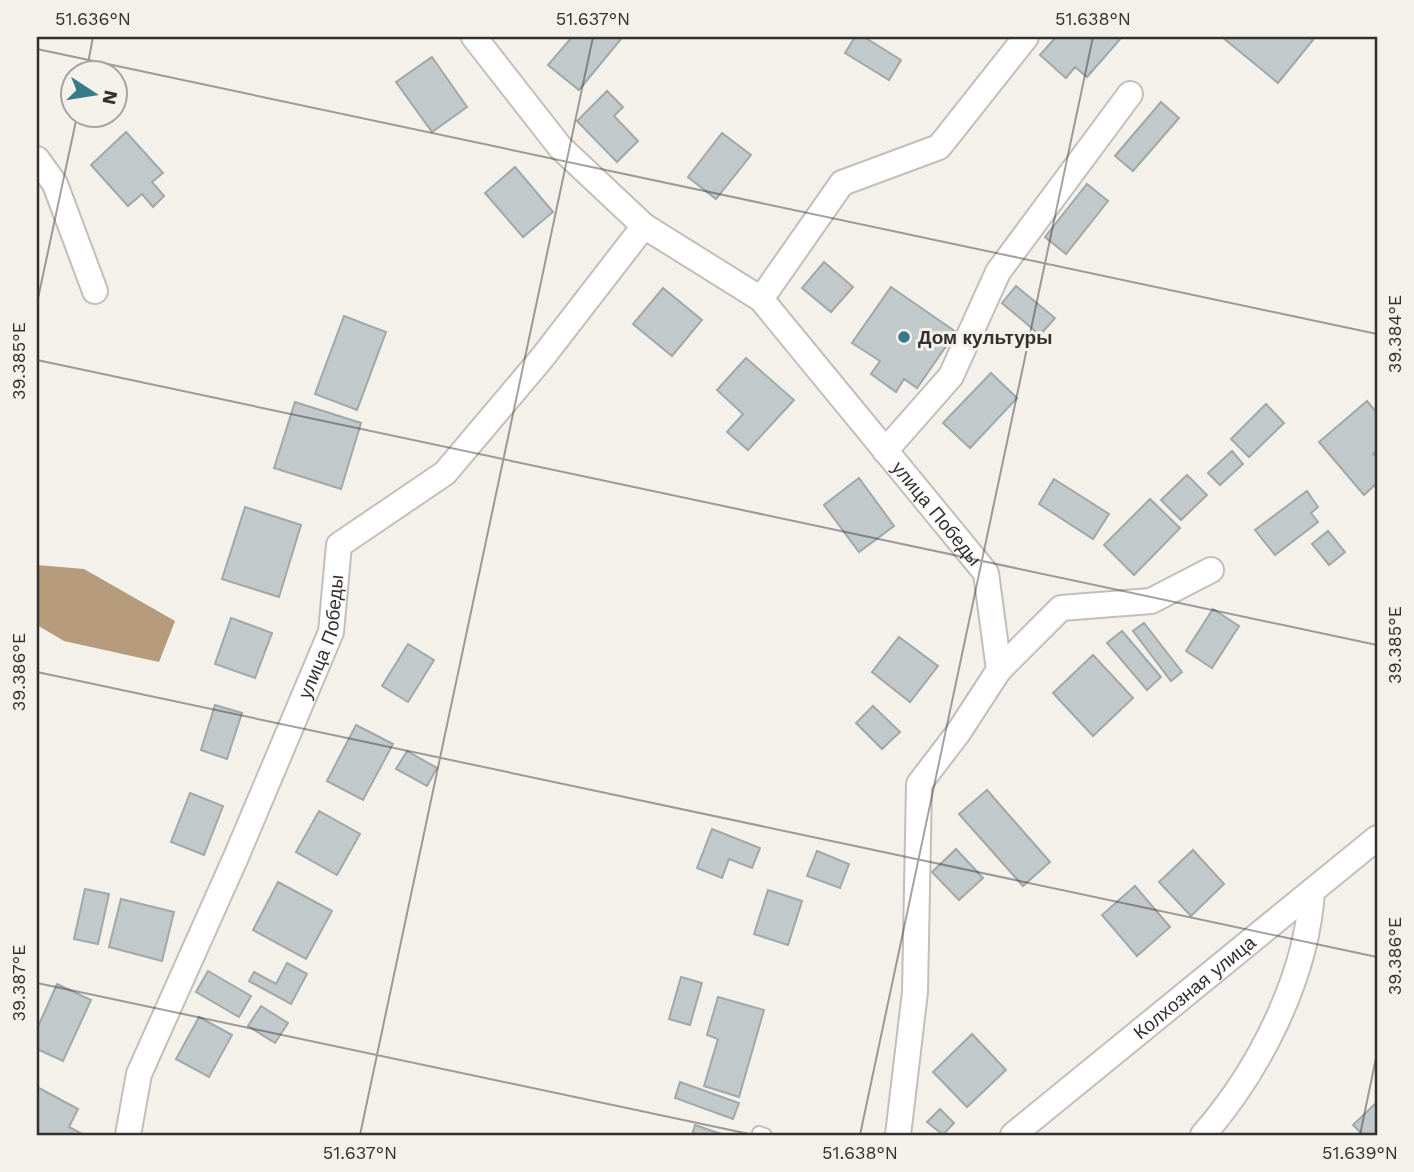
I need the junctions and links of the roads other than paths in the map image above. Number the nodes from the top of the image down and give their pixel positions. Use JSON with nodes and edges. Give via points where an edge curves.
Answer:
{"nodes":[{"id":1,"x":474,"y":37,"type":"edge"},
{"id":2,"x":1026,"y":37,"type":"edge"},
{"id":3,"x":1130,"y":94,"type":"dead end"},
{"id":4,"x":37,"y":159,"type":"edge"},
{"id":5,"x":644,"y":226,"type":"junction"},
{"id":6,"x":95,"y":291,"type":"dead end"},
{"id":7,"x":761,"y":299,"type":"junction"},
{"id":8,"x":885,"y":451,"type":"junction"},
{"id":9,"x":1211,"y":570,"type":"dead end"},
{"id":10,"x":999,"y":670,"type":"junction"},
{"id":11,"x":1377,"y":838,"type":"edge"},
{"id":12,"x":1312,"y":891,"type":"junction"},
{"id":13,"x":128,"y":1135,"type":"edge"},
{"id":14,"x":898,"y":1135,"type":"edge"},
{"id":15,"x":1013,"y":1135,"type":"edge"},
{"id":16,"x":1203,"y":1135,"type":"edge"}],
"edges":[{"from":1,"to":5,"type":"street","name":"улица Победы","via":[[560,147]]},
{"from":2,"to":7,"type":"street","via":[[939,147],[842,183]]},
{"from":3,"to":8,"type":"street","via":[[998,272],[951,376]]},
{"from":4,"to":6,"type":"street","via":[[55,184]]},
{"from":5,"to":7,"type":"street","name":"улица Победы"},
{"from":5,"to":13,"type":"street","name":"улица Победы","via":[[445,473],[339,545],[331,632],[139,1074]]},
{"from":7,"to":8,"type":"street","name":"улица Победы"},
{"from":8,"to":10,"type":"street","name":"улица Победы","via":[[986,573]]},
{"from":9,"to":10,"type":"street","via":[[1151,601],[1061,608]]},
{"from":10,"to":14,"type":"street","via":[[919,784],[915,992]]},
{"from":11,"to":12,"type":"street","name":"Колхозная улица"},
{"from":12,"to":15,"type":"street","name":"Колхозная улица"},
{"from":12,"to":16,"type":"street","via":[[1311,917],[1292,983],[1261,1056]]}]}
